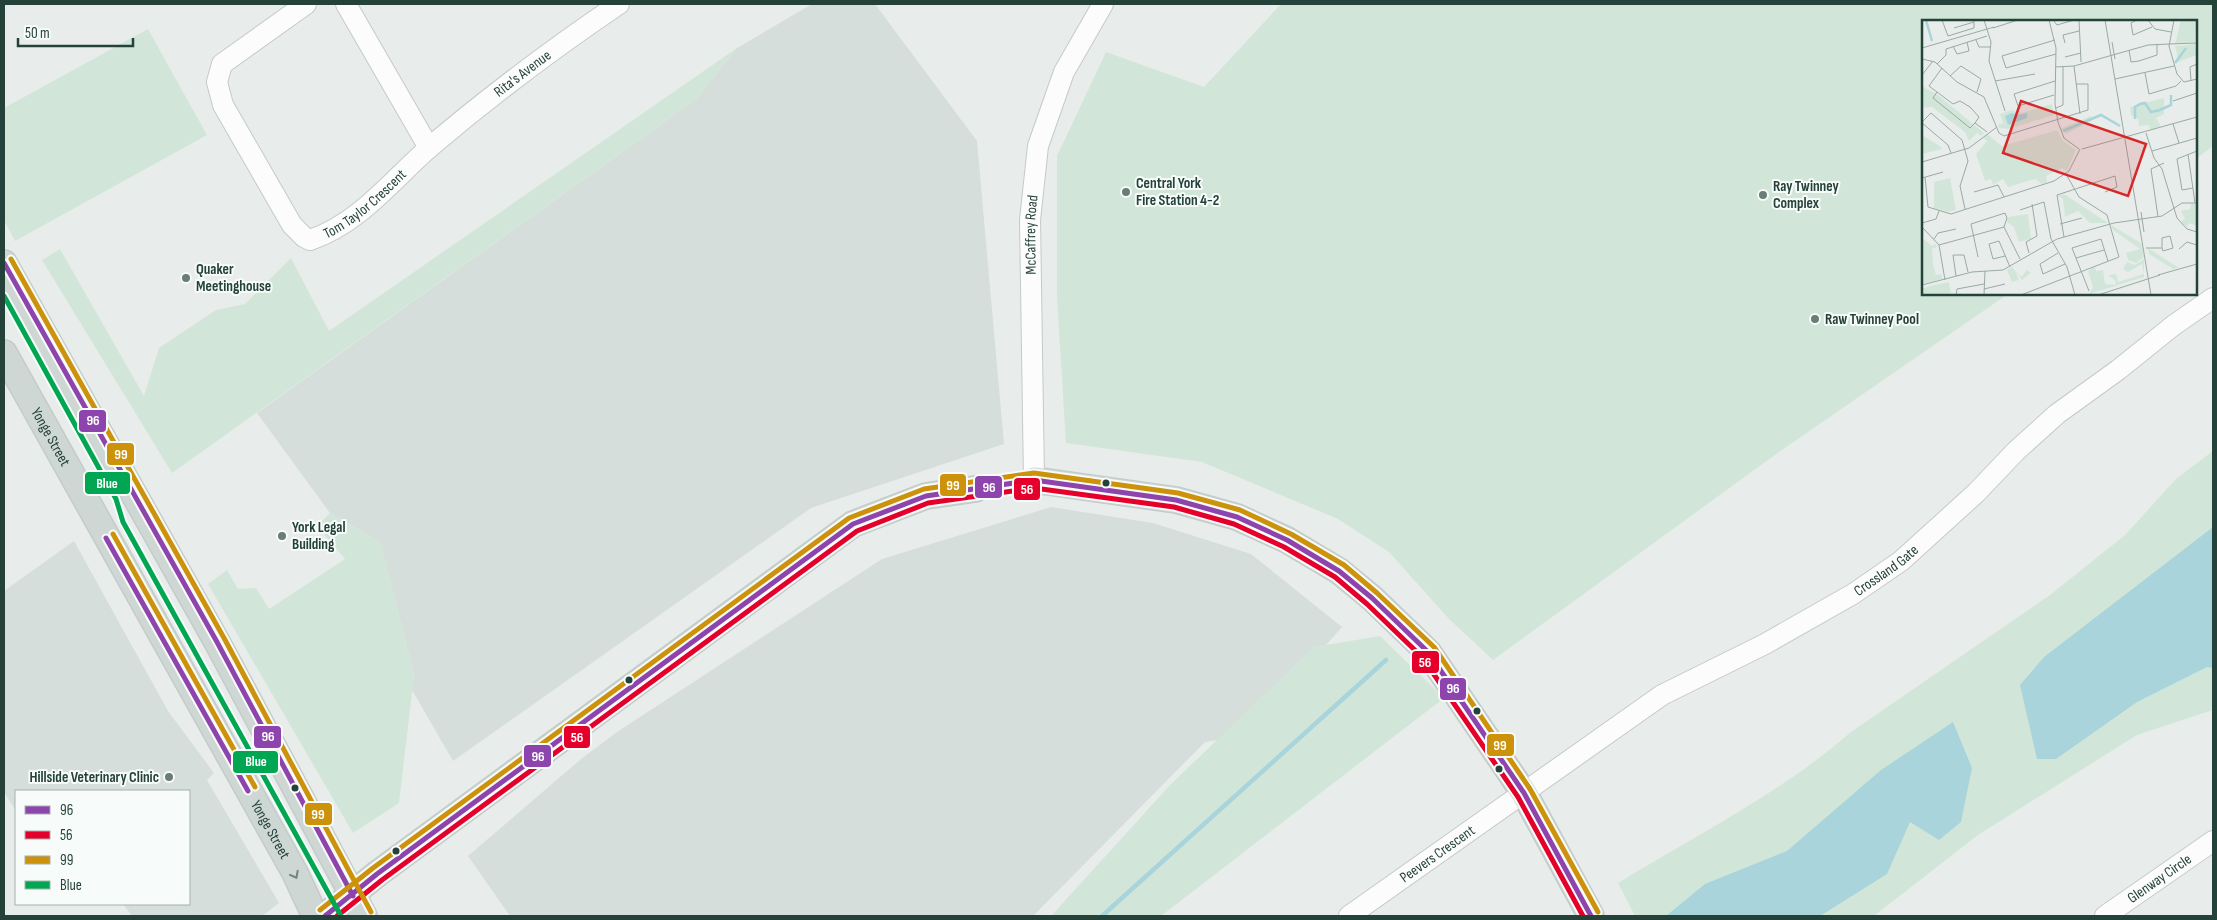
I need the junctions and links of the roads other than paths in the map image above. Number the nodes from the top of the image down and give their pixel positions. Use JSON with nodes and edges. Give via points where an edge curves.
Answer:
{"nodes":[{"id":1,"x":306,"y":4,"type":"edge"},
{"id":2,"x":346,"y":4,"type":"edge"},
{"id":3,"x":619,"y":4,"type":"edge"},
{"id":4,"x":1101,"y":5,"type":"edge"},
{"id":5,"x":429,"y":148,"type":"junction"},
{"id":6,"x":4,"y":263,"type":"edge"},
{"id":7,"x":2213,"y":298,"type":"edge"},
{"id":8,"x":4,"y":353,"type":"edge"},
{"id":9,"x":1034,"y":480,"type":"junction"},
{"id":10,"x":975,"y":489,"type":"joint"},
{"id":11,"x":1524,"y":793,"type":"junction"},
{"id":12,"x":2213,"y":841,"type":"edge"},
{"id":13,"x":358,"y":906,"type":"edge"},
{"id":14,"x":315,"y":916,"type":"edge"},
{"id":15,"x":325,"y":916,"type":"edge"},
{"id":16,"x":1350,"y":916,"type":"edge"},
{"id":17,"x":1591,"y":916,"type":"edge"},
{"id":18,"x":2105,"y":916,"type":"edge"}],
"edges":[{"from":1,"to":5,"type":"street","name":"Tom Taylor Crescent","via":[[222,64],[217,82],[223,105],[292,225],[310,240],[336,229],[378,198]]},
{"from":2,"to":5,"type":"street"},
{"from":3,"to":5,"type":"street","name":"Rita's Avenue","via":[[563,42]]},
{"from":4,"to":9,"type":"street","name":"McCaffrey Road","via":[[1064,72],[1038,146],[1030,220]]},
{"from":6,"to":13,"type":"main road","via":[[217,642]]},
{"from":7,"to":11,"type":"street","name":"Crossland Gate","via":[[2057,414],[1901,561],[1853,594],[1765,644],[1662,695]]},
{"from":8,"to":14,"type":"main road","name":"Yonge Street","one_way":true,"via":[[295,873]]},
{"from":9,"to":10,"type":"street"},
{"from":9,"to":11,"type":"main road","via":[[1176,500],[1237,517],[1287,540],[1339,570],[1428,652]]},
{"from":10,"to":13,"type":"main road","via":[[926,496],[853,524],[377,874]]},
{"from":11,"to":16,"type":"street","name":"Peevers Crescent"},
{"from":11,"to":17,"type":"main road"},
{"from":12,"to":18,"type":"street","name":"Glenway Circle"},
{"from":13,"to":15,"type":"main road"}]}
